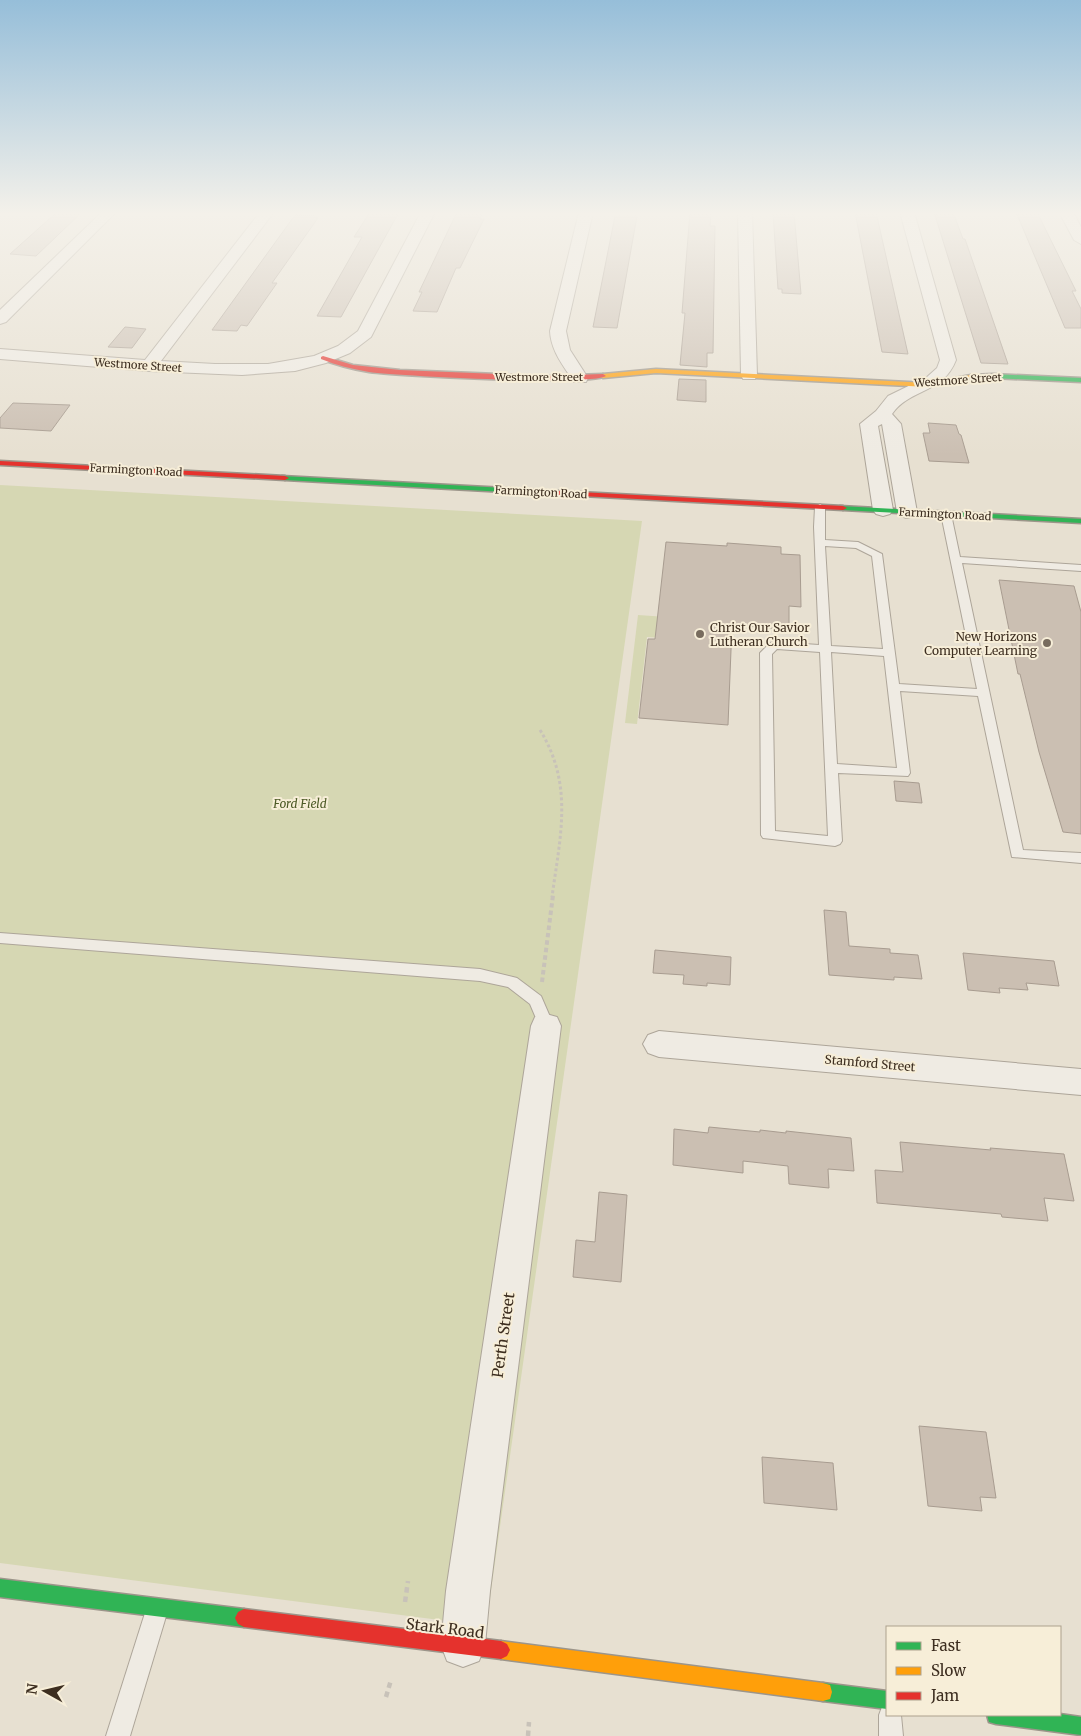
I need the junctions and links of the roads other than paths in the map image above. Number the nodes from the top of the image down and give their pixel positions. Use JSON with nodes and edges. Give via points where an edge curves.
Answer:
{"nodes":[{"id":1,"x":26,"y":293,"type":"edge"},
{"id":2,"x":205,"y":293,"type":"edge"},
{"id":3,"x":386,"y":293,"type":"edge"},
{"id":4,"x":567,"y":293,"type":"edge"},
{"id":5,"x":747,"y":293,"type":"edge"},
{"id":6,"x":929,"y":293,"type":"edge"},
{"id":7,"x":0,"y":319,"type":"edge"},
{"id":8,"x":0,"y":354,"type":"edge"},
{"id":9,"x":323,"y":358,"type":"junction"},
{"id":10,"x":149,"y":366,"type":"junction"},
{"id":11,"x":749,"y":375,"type":"junction"},
{"id":12,"x":580,"y":378,"type":"junction"},
{"id":13,"x":1081,"y":380,"type":"edge"},
{"id":14,"x":928,"y":385,"type":"junction"},
{"id":15,"x":883,"y":414,"type":"junction"},
{"id":16,"x":0,"y":463,"type":"edge"},
{"id":17,"x":820,"y":507,"type":"junction"},
{"id":18,"x":883,"y":510,"type":"junction"},
{"id":19,"x":907,"y":512,"type":"junction"},
{"id":20,"x":946,"y":514,"type":"junction"},
{"id":21,"x":1081,"y":521,"type":"edge"},
{"id":22,"x":820,"y":542,"type":"junction"},
{"id":23,"x":956,"y":560,"type":"junction"},
{"id":24,"x":1081,"y":568,"type":"edge"},
{"id":25,"x":825,"y":648,"type":"junction"},
{"id":26,"x":889,"y":653,"type":"junction"},
{"id":27,"x":894,"y":687,"type":"junction"},
{"id":28,"x":984,"y":693,"type":"junction"},
{"id":29,"x":832,"y":768,"type":"junction"},
{"id":30,"x":1081,"y":858,"type":"edge"},
{"id":31,"x":0,"y":938,"type":"edge"},
{"id":32,"x":541,"y":1013,"type":"joint"},
{"id":33,"x":659,"y":1044,"type":"dead end"},
{"id":34,"x":1081,"y":1082,"type":"edge"},
{"id":35,"x":0,"y":1588,"type":"edge"},
{"id":36,"x":158,"y":1608,"type":"junction"},
{"id":37,"x":463,"y":1645,"type":"junction"},
{"id":38,"x":886,"y":1700,"type":"edge"},
{"id":39,"x":890,"y":1716,"type":"edge"},
{"id":40,"x":1004,"y":1716,"type":"edge"},
{"id":41,"x":1081,"y":1726,"type":"edge"},
{"id":42,"x":118,"y":1736,"type":"edge"},
{"id":43,"x":891,"y":1736,"type":"edge"}],
"edges":[{"from":1,"to":7,"type":"street"},
{"from":2,"to":10,"type":"street"},
{"from":3,"to":9,"type":"street","via":[[365,334],[349,347]]},
{"from":4,"to":12,"type":"street","via":[[558,343]]},
{"from":5,"to":11,"type":"street"},
{"from":6,"to":14,"type":"street","via":[[948,360],[946,370]]},
{"from":8,"to":10,"type":"street","name":"Westmore Street"},
{"from":9,"to":10,"type":"street","name":"Westmore Street","via":[[255,370]]},
{"from":9,"to":12,"type":"street","name":"Westmore Street","via":[[355,368],[389,372]]},
{"from":11,"to":12,"type":"street","name":"Westmore Street","via":[[656,371]]},
{"from":11,"to":14,"type":"street","name":"Westmore Street"},
{"from":13,"to":14,"type":"street","name":"Westmore Street","via":[[993,376]]},
{"from":14,"to":15,"type":"street","via":[[891,402]]},
{"from":15,"to":18,"type":"street","via":[[869,424]]},
{"from":15,"to":19,"type":"street","via":[[892,424]]},
{"from":16,"to":17,"type":"street","name":"Farmington Road"},
{"from":17,"to":18,"type":"street","name":"Farmington Road"},
{"from":17,"to":22,"type":"lane"},
{"from":18,"to":19,"type":"street","name":"Farmington Road"},
{"from":19,"to":20,"type":"street","name":"Farmington Road"},
{"from":20,"to":21,"type":"street","name":"Farmington Road"},
{"from":20,"to":23,"type":"lane"},
{"from":22,"to":25,"type":"lane"},
{"from":22,"to":26,"type":"lane","via":[[858,545],[877,554]]},
{"from":23,"to":24,"type":"lane"},
{"from":23,"to":28,"type":"lane"},
{"from":25,"to":26,"type":"lane"},
{"from":25,"to":29,"type":"lane"},
{"from":25,"to":29,"type":"lane","via":[[774,645],[766,653],[768,834],[836,841]]},
{"from":26,"to":27,"type":"lane"},
{"from":27,"to":28,"type":"lane"},
{"from":27,"to":29,"type":"lane","via":[[904,773]]},
{"from":28,"to":30,"type":"lane","via":[[1017,854]]},
{"from":31,"to":32,"type":"lane","via":[[480,975],[512,982]]},
{"from":32,"to":37,"type":"street","name":"Perth Street"},
{"from":33,"to":34,"type":"street","name":"Stamford Street"},
{"from":35,"to":36,"type":"street","name":"Stark Road"},
{"from":36,"to":37,"type":"street","name":"Stark Road"},
{"from":36,"to":42,"type":"lane"},
{"from":37,"to":38,"type":"street","name":"Stark Road"},
{"from":39,"to":43,"type":"lane"},
{"from":40,"to":41,"type":"street"}]}
